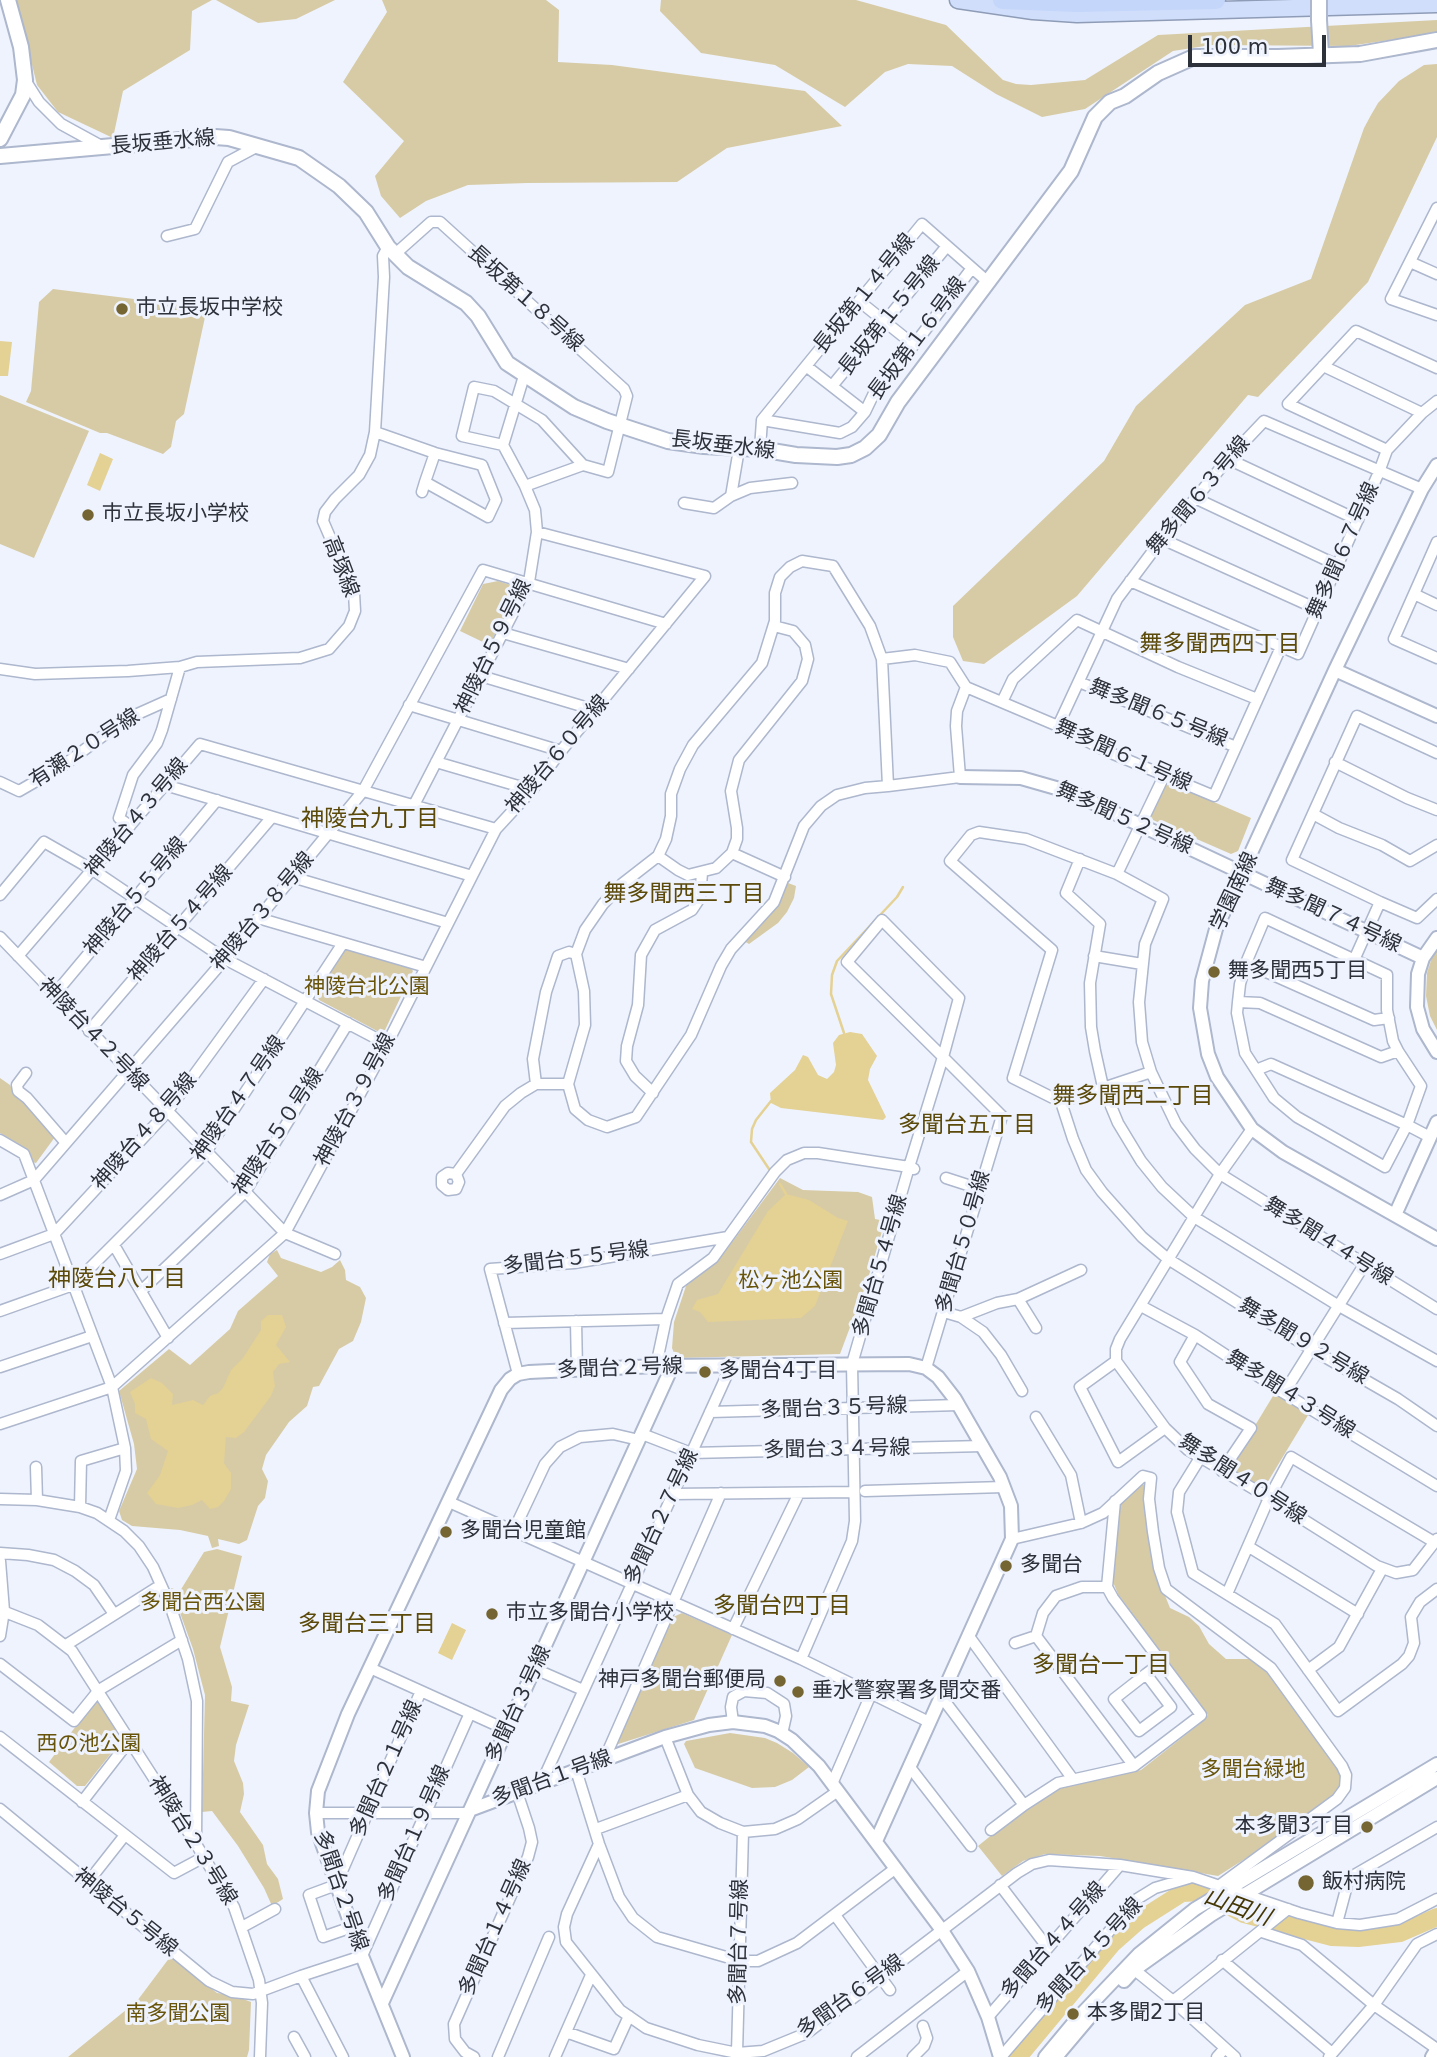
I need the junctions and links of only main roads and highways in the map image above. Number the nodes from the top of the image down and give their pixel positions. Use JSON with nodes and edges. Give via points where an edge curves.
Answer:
{"nodes":[{"id":1,"x":8,"y":0,"type":"edge"},
{"id":2,"x":958,"y":0,"type":"edge"},
{"id":3,"x":1002,"y":0,"type":"edge"},
{"id":4,"x":1216,"y":0,"type":"edge"},
{"id":5,"x":1319,"y":0,"type":"edge"},
{"id":6,"x":1437,"y":4,"type":"edge"},
{"id":7,"x":1437,"y":40,"type":"edge"},
{"id":8,"x":1321,"y":54,"type":"junction"},
{"id":9,"x":0,"y":139,"type":"edge"},
{"id":10,"x":0,"y":156,"type":"edge"}],
"edges":[{"from":1,"to":9,"type":"main road","via":[[25,80],[23,95]]},
{"from":2,"to":6,"type":"highway","via":[[1076,14]]},
{"from":3,"to":4,"type":"highway"},
{"from":5,"to":8,"type":"main road","bridge":true},
{"from":7,"to":8,"type":"main road","name":"長坂垂水線","via":[[1360,54]]},
{"from":8,"to":10,"type":"main road","name":"長坂垂水線","via":[[1194,57],[1110,102],[1095,117],[1071,171],[898,402],[879,435],[865,448],[837,457],[668,441],[574,407],[507,363],[466,303],[408,267],[391,251],[366,212],[299,158],[215,137]]}]}
